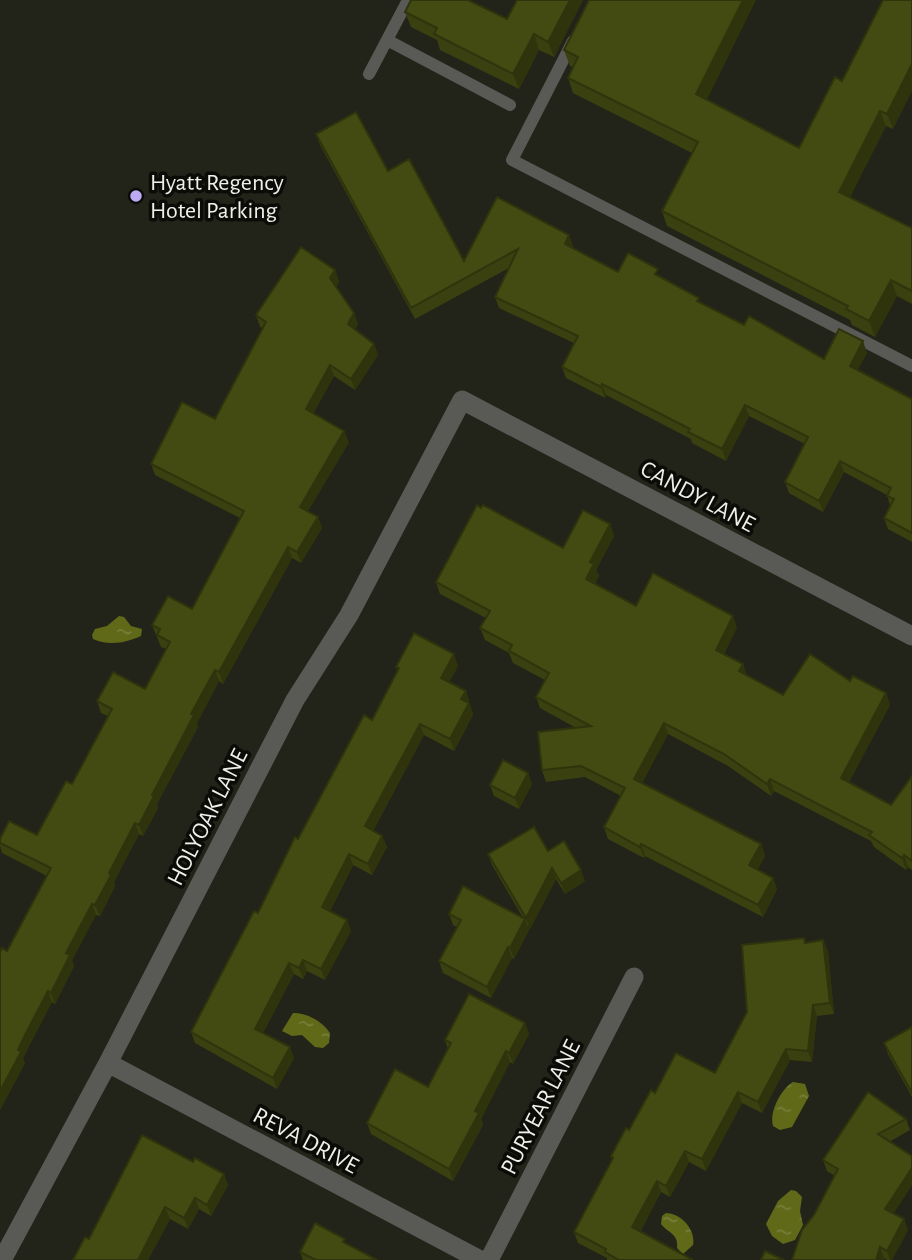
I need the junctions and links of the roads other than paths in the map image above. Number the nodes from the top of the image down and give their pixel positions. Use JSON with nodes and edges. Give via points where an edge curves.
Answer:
{"nodes":[{"id":1,"x":408,"y":0,"type":"edge"},
{"id":2,"x":581,"y":25,"type":"edge"},
{"id":3,"x":387,"y":40,"type":"junction"},
{"id":4,"x":369,"y":74,"type":"dead end"},
{"id":5,"x":510,"y":105,"type":"dead end"},
{"id":6,"x":912,"y":366,"type":"edge"},
{"id":7,"x":462,"y":400,"type":"joint"},
{"id":8,"x":912,"y":636,"type":"edge"},
{"id":9,"x":634,"y":977,"type":"dead end"},
{"id":10,"x":108,"y":1063,"type":"junction"},
{"id":11,"x":2,"y":1260,"type":"edge"},
{"id":12,"x":480,"y":1260,"type":"edge"},
{"id":13,"x":489,"y":1260,"type":"edge"}],
"edges":[{"from":1,"to":3,"type":"lane"},
{"from":2,"to":6,"type":"lane","via":[[512,160]]},
{"from":3,"to":4,"type":"lane"},
{"from":3,"to":5,"type":"lane"},
{"from":7,"to":8,"type":"street","name":"CANDY LANE"},
{"from":7,"to":10,"type":"street","name":"HOLYOAK LANE","via":[[349,615],[295,700]]},
{"from":9,"to":13,"type":"street","name":"PURYEAR LANE"},
{"from":10,"to":11,"type":"street","name":"HOLYOAK LANE"},
{"from":10,"to":12,"type":"street","name":"REVA DRIVE"}]}
